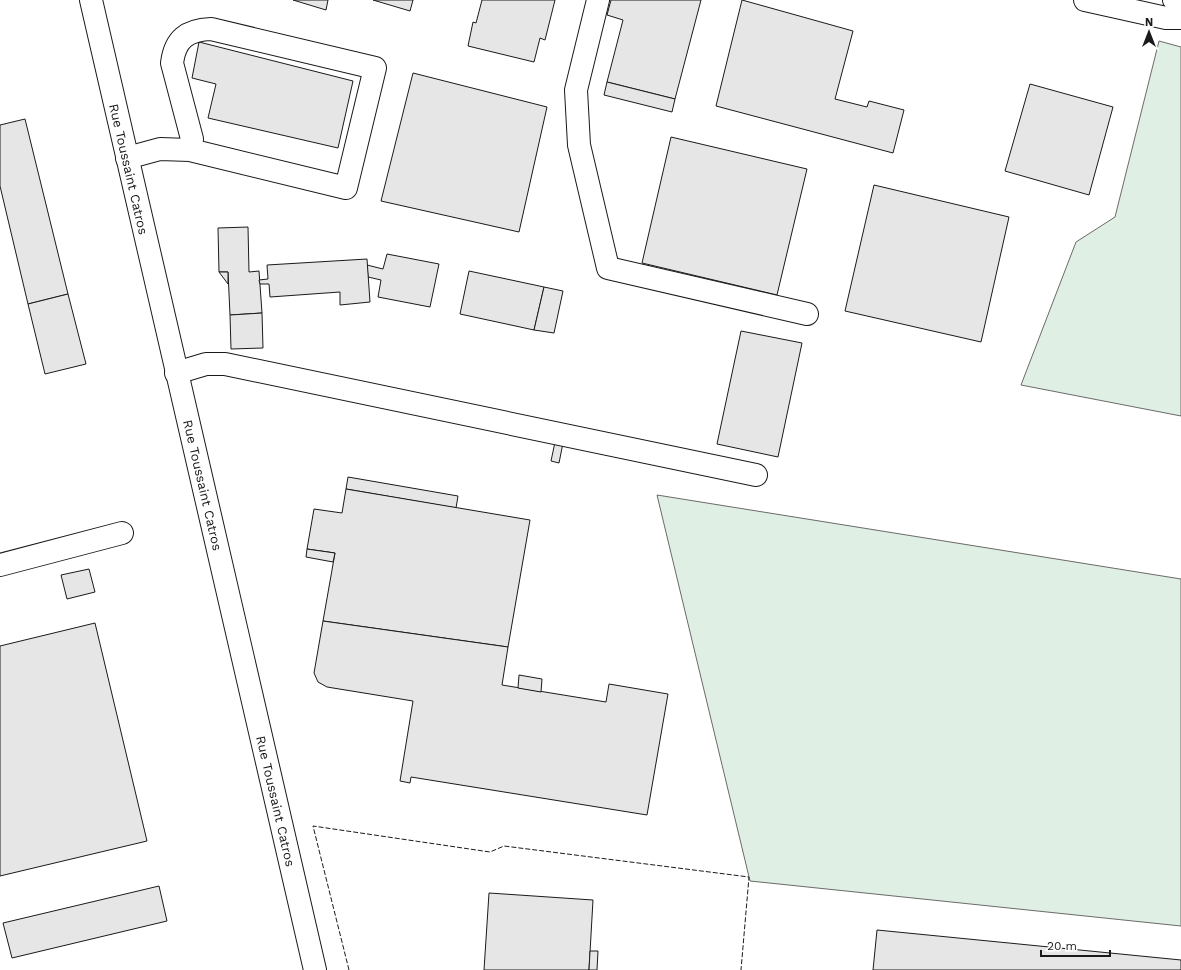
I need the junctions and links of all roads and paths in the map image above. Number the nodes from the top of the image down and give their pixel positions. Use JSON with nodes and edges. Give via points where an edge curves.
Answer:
{"nodes":[{"id":1,"x":91,"y":0,"type":"edge"},
{"id":2,"x":598,"y":0,"type":"edge"},
{"id":3,"x":1085,"y":0,"type":"edge"},
{"id":4,"x":1174,"y":0,"type":"edge"},
{"id":5,"x":1181,"y":4,"type":"edge"},
{"id":6,"x":1181,"y":18,"type":"edge"},
{"id":7,"x":190,"y":150,"type":"junction"},
{"id":8,"x":127,"y":158,"type":"junction"},
{"id":9,"x":807,"y":314,"type":"dead end"},
{"id":10,"x":176,"y":372,"type":"junction"},
{"id":11,"x":756,"y":475,"type":"dead end"},
{"id":12,"x":122,"y":533,"type":"dead end"},
{"id":13,"x":0,"y":565,"type":"edge"},
{"id":14,"x":315,"y":970,"type":"edge"}],
"edges":[{"from":1,"to":8,"type":"street","name":"Rue Toussaint Catros"},
{"from":2,"to":9,"type":"street","via":[[576,90],[579,145],[608,268]]},
{"from":3,"to":6,"type":"street","via":[[1166,18]]},
{"from":4,"to":5,"type":"street"},
{"from":7,"to":7,"type":"street","via":[[346,188],[375,68],[211,29],[196,30],[186,35],[178,44],[173,53],[172,63],[192,139]]},
{"from":7,"to":8,"type":"street","via":[[160,149]]},
{"from":8,"to":10,"type":"street","name":"Rue Toussaint Catros"},
{"from":10,"to":11,"type":"street","via":[[206,364],[225,364]]},
{"from":10,"to":14,"type":"street","name":"Rue Toussaint Catros"},
{"from":12,"to":13,"type":"street"}]}
